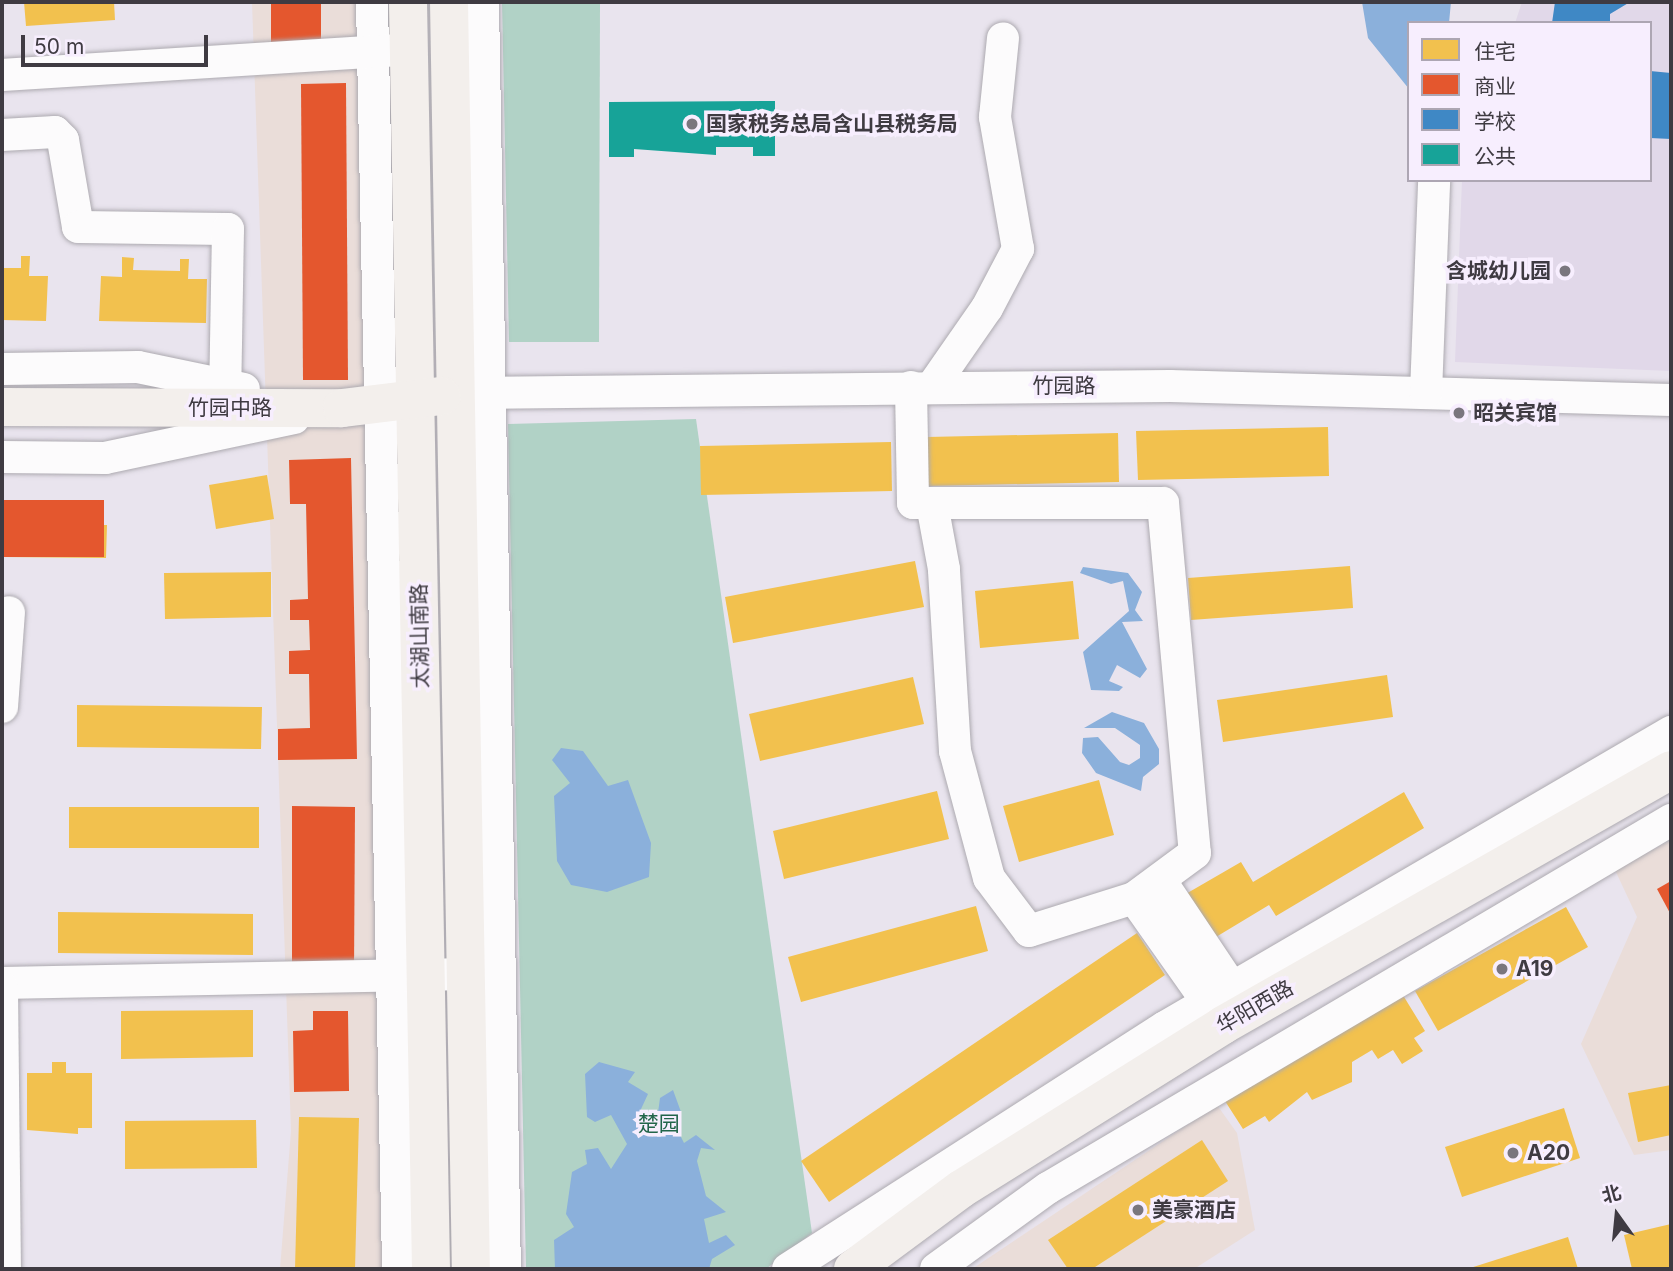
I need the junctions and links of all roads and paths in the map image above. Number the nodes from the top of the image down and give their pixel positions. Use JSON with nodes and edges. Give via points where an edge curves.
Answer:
{"nodes":[{"id":1,"x":372,"y":2,"type":"edge"},
{"id":2,"x":408,"y":2,"type":"edge"},
{"id":3,"x":449,"y":2,"type":"edge"},
{"id":4,"x":483,"y":2,"type":"edge"},
{"id":5,"x":1003,"y":38,"type":"dead end"},
{"id":6,"x":450,"y":45,"type":"junction"},
{"id":7,"x":391,"y":50,"type":"junction"},
{"id":8,"x":2,"y":75,"type":"edge"},
{"id":9,"x":2,"y":135,"type":"edge"},
{"id":10,"x":1434,"y":182,"type":"edge"},
{"id":11,"x":2,"y":369,"type":"edge"},
{"id":12,"x":921,"y":387,"type":"junction"},
{"id":13,"x":473,"y":393,"type":"junction"},
{"id":14,"x":1426,"y":393,"type":"junction"},
{"id":15,"x":1671,"y":400,"type":"edge"},
{"id":16,"x":398,"y":402,"type":"junction"},
{"id":17,"x":2,"y":407,"type":"edge"},
{"id":18,"x":225,"y":408,"type":"junction"},
{"id":19,"x":342,"y":408,"type":"junction"},
{"id":20,"x":2,"y":457,"type":"edge"},
{"id":21,"x":932,"y":504,"type":"junction"},
{"id":22,"x":9,"y":612,"type":"dead end"},
{"id":23,"x":2,"y":707,"type":"edge"},
{"id":24,"x":1671,"y":732,"type":"edge"},
{"id":25,"x":1671,"y":770,"type":"edge"},
{"id":26,"x":1671,"y":820,"type":"edge"},
{"id":27,"x":1160,"y":880,"type":"junction"},
{"id":28,"x":1134,"y":898,"type":"junction"},
{"id":29,"x":466,"y":974,"type":"junction"},
{"id":30,"x":408,"y":975,"type":"junction"},
{"id":31,"x":2,"y":985,"type":"edge"},
{"id":32,"x":1228,"y":1007,"type":"junction"},
{"id":33,"x":5,"y":1269,"type":"edge"},
{"id":34,"x":397,"y":1269,"type":"edge"},
{"id":35,"x":431,"y":1269,"type":"edge"},
{"id":36,"x":471,"y":1269,"type":"edge"},
{"id":37,"x":505,"y":1269,"type":"edge"},
{"id":38,"x":788,"y":1269,"type":"edge"},
{"id":39,"x":853,"y":1269,"type":"edge"},
{"id":40,"x":936,"y":1269,"type":"edge"}],
"edges":[{"from":1,"to":7,"type":"street"},
{"from":2,"to":7,"type":"main road","name":"太湖山南路"},
{"from":3,"to":6,"type":"main road","name":"太湖山南路"},
{"from":4,"to":13,"type":"street"},
{"from":5,"to":12,"type":"street","via":[[995,117],[1018,248],[987,308]]},
{"from":6,"to":7,"type":"street"},
{"from":6,"to":13,"type":"main road","name":"太湖山南路"},
{"from":7,"to":8,"type":"street"},
{"from":7,"to":16,"type":"main road","name":"太湖山南路"},
{"from":9,"to":18,"type":"street","via":[[55,132],[63,140],[78,227],[228,229]]},
{"from":10,"to":14,"type":"street"},
{"from":11,"to":19,"type":"street","via":[[138,367]]},
{"from":12,"to":13,"type":"street","name":"竹园路"},
{"from":12,"to":14,"type":"street","name":"竹园路"},
{"from":12,"to":21,"type":"street","via":[[913,503]]},
{"from":13,"to":16,"type":"main road","name":"竹园中路"},
{"from":13,"to":29,"type":"main road","name":"太湖山南路"},
{"from":13,"to":37,"type":"street"},
{"from":14,"to":15,"type":"street","name":"竹园路"},
{"from":16,"to":19,"type":"main road","name":"竹园中路"},
{"from":16,"to":30,"type":"main road","name":"太湖山南路"},
{"from":17,"to":18,"type":"main road","name":"竹园中路"},
{"from":18,"to":19,"type":"main road","name":"竹园中路"},
{"from":19,"to":20,"type":"street","via":[[105,458]]},
{"from":21,"to":27,"type":"street","via":[[1163,503],[1195,853]]},
{"from":21,"to":28,"type":"street","via":[[944,569],[955,751],[989,878],[1029,931]]},
{"from":22,"to":23,"type":"street"},
{"from":24,"to":32,"type":"street"},
{"from":25,"to":32,"type":"main road","name":"华阳西路"},
{"from":26,"to":40,"type":"street","via":[[1048,1188]]},
{"from":27,"to":28,"type":"street"},
{"from":27,"to":32,"type":"street"},
{"from":28,"to":32,"type":"street"},
{"from":29,"to":30,"type":"street"},
{"from":29,"to":36,"type":"main road","name":"太湖山南路"},
{"from":30,"to":31,"type":"street"},
{"from":30,"to":34,"type":"street"},
{"from":30,"to":35,"type":"main road","name":"太湖山南路"},
{"from":31,"to":33,"type":"street"},
{"from":32,"to":38,"type":"street"},
{"from":32,"to":39,"type":"main road","name":"华阳西路","via":[[961,1189]]}]}
